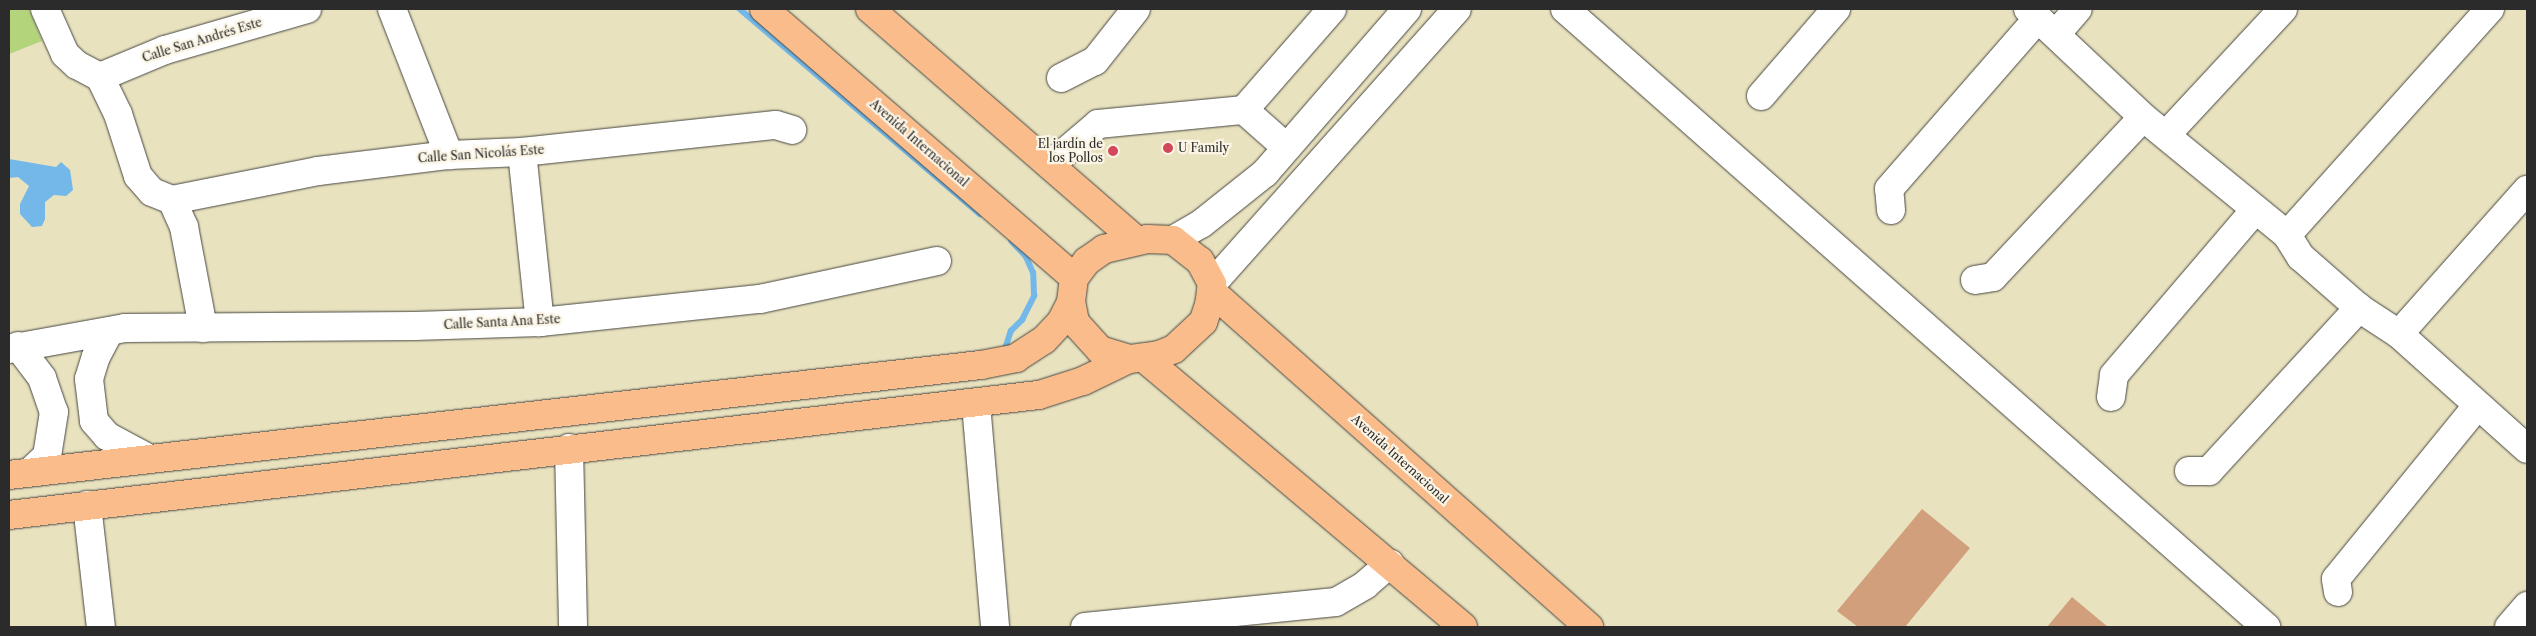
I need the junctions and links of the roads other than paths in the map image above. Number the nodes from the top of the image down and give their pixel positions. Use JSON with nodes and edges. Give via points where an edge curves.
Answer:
{"nodes":[{"id":1,"x":45,"y":9,"type":"edge"},
{"id":2,"x":306,"y":9,"type":"edge"},
{"id":3,"x":392,"y":9,"type":"edge"},
{"id":4,"x":764,"y":9,"type":"edge"},
{"id":5,"x":870,"y":9,"type":"edge"},
{"id":6,"x":1136,"y":9,"type":"edge"},
{"id":7,"x":1332,"y":9,"type":"edge"},
{"id":8,"x":1407,"y":9,"type":"edge"},
{"id":9,"x":1458,"y":9,"type":"edge"},
{"id":10,"x":1565,"y":9,"type":"edge"},
{"id":11,"x":1836,"y":9,"type":"edge"},
{"id":12,"x":2078,"y":9,"type":"edge"},
{"id":13,"x":2283,"y":9,"type":"edge"},
{"id":14,"x":2490,"y":9,"type":"edge"},
{"id":15,"x":2041,"y":20,"type":"edge"},
{"id":16,"x":100,"y":77,"type":"junction"},
{"id":17,"x":1061,"y":78,"type":"dead end"},
{"id":18,"x":1761,"y":96,"type":"dead end"},
{"id":19,"x":1330,"y":101,"type":"junction"},
{"id":20,"x":1244,"y":110,"type":"junction"},
{"id":21,"x":2143,"y":117,"type":"junction"},
{"id":22,"x":1356,"y":122,"type":"junction"},
{"id":23,"x":792,"y":130,"type":"dead end"},
{"id":24,"x":2166,"y":135,"type":"junction"},
{"id":25,"x":1287,"y":148,"type":"junction"},
{"id":26,"x":522,"y":152,"type":"junction"},
{"id":27,"x":449,"y":155,"type":"junction"},
{"id":28,"x":1050,"y":165,"type":"junction"},
{"id":29,"x":2527,"y":190,"type":"edge"},
{"id":30,"x":172,"y":200,"type":"junction"},
{"id":31,"x":1891,"y":210,"type":"dead end"},
{"id":32,"x":2255,"y":210,"type":"junction"},
{"id":33,"x":2286,"y":235,"type":"junction"},
{"id":34,"x":1136,"y":240,"type":"junction"},
{"id":35,"x":1173,"y":240,"type":"junction"},
{"id":36,"x":937,"y":261,"type":"dead end"},
{"id":37,"x":1975,"y":280,"type":"dead end"},
{"id":38,"x":1211,"y":288,"type":"junction"},
{"id":39,"x":1072,"y":290,"type":"junction"},
{"id":40,"x":2359,"y":308,"type":"junction"},
{"id":41,"x":540,"y":322,"type":"junction"},
{"id":42,"x":203,"y":328,"type":"junction"},
{"id":43,"x":109,"y":332,"type":"junction"},
{"id":44,"x":2400,"y":334,"type":"junction"},
{"id":45,"x":13,"y":347,"type":"edge"},
{"id":46,"x":1136,"y":358,"type":"junction"},
{"id":47,"x":2111,"y":397,"type":"dead end"},
{"id":48,"x":976,"y":404,"type":"junction"},
{"id":49,"x":2478,"y":406,"type":"junction"},
{"id":50,"x":2522,"y":434,"type":"edge"},
{"id":51,"x":272,"y":446,"type":"junction"},
{"id":52,"x":569,"y":448,"type":"junction"},
{"id":53,"x":146,"y":458,"type":"junction"},
{"id":54,"x":2189,"y":471,"type":"dead end"},
{"id":55,"x":19,"y":473,"type":"edge"},
{"id":56,"x":274,"y":484,"type":"junction"},
{"id":57,"x":87,"y":506,"type":"junction"},
{"id":58,"x":9,"y":515,"type":"edge"},
{"id":59,"x":1390,"y":563,"type":"junction"},
{"id":60,"x":2338,"y":592,"type":"dead end"},
{"id":61,"x":2527,"y":606,"type":"edge"},
{"id":62,"x":101,"y":627,"type":"edge"},
{"id":63,"x":573,"y":627,"type":"edge"},
{"id":64,"x":995,"y":627,"type":"edge"},
{"id":65,"x":1084,"y":627,"type":"edge"},
{"id":66,"x":1463,"y":627,"type":"edge"},
{"id":67,"x":1590,"y":627,"type":"edge"},
{"id":68,"x":2266,"y":627,"type":"edge"},
{"id":69,"x":2509,"y":627,"type":"edge"}],
"edges":[{"from":1,"to":16,"type":"street","via":[[65,54],[77,65]]},
{"from":2,"to":16,"type":"street","name":"Calle San Andrés Este","via":[[165,50]]},
{"from":3,"to":27,"type":"street"},
{"from":4,"to":39,"type":"main road","name":"Avenida Internacional"},
{"from":5,"to":28,"type":"main road"},
{"from":6,"to":17,"type":"street","via":[[1095,61]]},
{"from":7,"to":20,"type":"street"},
{"from":8,"to":19,"type":"street"},
{"from":9,"to":22,"type":"street"},
{"from":10,"to":68,"type":"street"},
{"from":11,"to":18,"type":"street"},
{"from":12,"to":15,"type":"street"},
{"from":13,"to":24,"type":"street"},
{"from":14,"to":33,"type":"street"},
{"from":15,"to":21,"type":"street"},
{"from":15,"to":31,"type":"street","via":[[1889,189]]},
{"from":16,"to":30,"type":"street","via":[[118,114],[138,176],[152,192]]},
{"from":19,"to":22,"type":"street"},
{"from":19,"to":25,"type":"street"},
{"from":20,"to":25,"type":"street"},
{"from":20,"to":28,"type":"street","via":[[1098,124]]},
{"from":21,"to":24,"type":"street"},
{"from":21,"to":37,"type":"street","via":[[1992,277]]},
{"from":22,"to":38,"type":"street"},
{"from":23,"to":26,"type":"street","name":"Calle San Nicolás Este","via":[[776,125]]},
{"from":24,"to":32,"type":"street"},
{"from":25,"to":35,"type":"street","via":[[1258,179],[1201,224]]},
{"from":26,"to":27,"type":"street","name":"Calle San Nicolás Este"},
{"from":26,"to":41,"type":"street"},
{"from":27,"to":30,"type":"street","name":"Calle San Nicolás Este","via":[[318,171]]},
{"from":28,"to":34,"type":"main road"},
{"from":29,"to":44,"type":"street"},
{"from":30,"to":42,"type":"street","via":[[184,227]]},
{"from":32,"to":33,"type":"street"},
{"from":32,"to":47,"type":"street","via":[[2114,375]]},
{"from":33,"to":40,"type":"street","via":[[2301,257]]},
{"from":34,"to":35,"type":"main road"},
{"from":34,"to":39,"type":"main road","via":[[1104,249],[1088,261]]},
{"from":35,"to":38,"type":"main road","via":[[1200,261]]},
{"from":36,"to":41,"type":"street","name":"Calle Santa Ana Este","via":[[760,299]]},
{"from":38,"to":46,"type":"main road","via":[[1203,322],[1189,338],[1174,349]]},
{"from":38,"to":67,"type":"main road","name":"Avenida Internacional"},
{"from":39,"to":46,"type":"main road","via":[[1075,322],[1084,335],[1100,350]]},
{"from":39,"to":51,"type":"main road","via":[[1061,322],[1044,340],[1016,358],[981,365]]},
{"from":40,"to":44,"type":"street"},
{"from":40,"to":54,"type":"street","via":[[2209,471]]},
{"from":41,"to":42,"type":"street","name":"Calle Santa Ana Este"},
{"from":42,"to":43,"type":"street","name":"Calle Santa Ana Este","via":[[125,328]]},
{"from":43,"to":45,"type":"street","name":"Calle Santa Ana Este"},
{"from":43,"to":53,"type":"street","via":[[96,356],[89,379],[94,421],[107,436]]},
{"from":44,"to":49,"type":"street"},
{"from":45,"to":55,"type":"street","via":[[42,378],[54,412],[47,456]]},
{"from":46,"to":48,"type":"main road","via":[[1083,381],[1039,395]]},
{"from":46,"to":59,"type":"main road"},
{"from":48,"to":52,"type":"main road"},
{"from":48,"to":64,"type":"street"},
{"from":49,"to":50,"type":"street"},
{"from":49,"to":60,"type":"street","via":[[2336,579]]},
{"from":51,"to":53,"type":"main road"},
{"from":51,"to":56,"type":"main road"},
{"from":52,"to":56,"type":"main road"},
{"from":52,"to":63,"type":"street"},
{"from":53,"to":55,"type":"main road"},
{"from":56,"to":57,"type":"main road"},
{"from":57,"to":58,"type":"main road"},
{"from":57,"to":62,"type":"street"},
{"from":59,"to":65,"type":"street","via":[[1366,585],[1336,602]]},
{"from":59,"to":66,"type":"main road"},
{"from":61,"to":69,"type":"street"}]}
